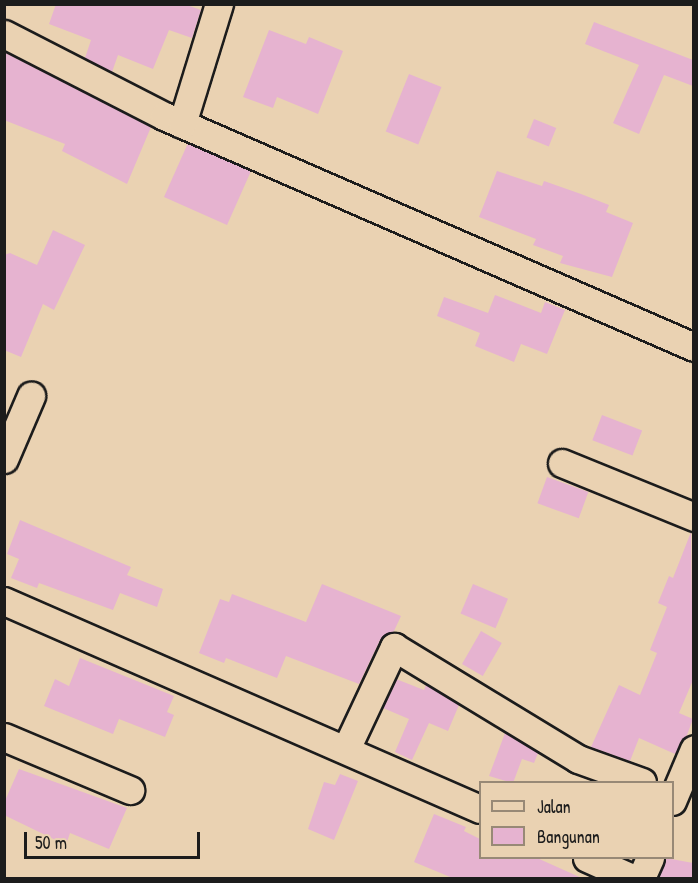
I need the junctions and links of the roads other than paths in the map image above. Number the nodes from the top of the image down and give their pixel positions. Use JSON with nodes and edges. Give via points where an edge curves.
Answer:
{"nodes":[{"id":1,"x":219,"y":4,"type":"edge"},
{"id":2,"x":4,"y":34,"type":"edge"},
{"id":3,"x":182,"y":124,"type":"junction"},
{"id":4,"x":693,"y":347,"type":"edge"},
{"id":5,"x":31,"y":396,"type":"dead end"},
{"id":6,"x":4,"y":459,"type":"edge"},
{"id":7,"x":562,"y":463,"type":"dead end"},
{"id":8,"x":693,"y":517,"type":"edge"},
{"id":9,"x":4,"y":601,"type":"edge"},
{"id":10,"x":4,"y":737,"type":"edge"},
{"id":11,"x":346,"y":749,"type":"junction"},
{"id":12,"x":693,"y":749,"type":"edge"},
{"id":13,"x":637,"y":781,"type":"edge"},
{"id":14,"x":130,"y":790,"type":"dead end"},
{"id":15,"x":674,"y":794,"type":"edge"},
{"id":16,"x":479,"y":809,"type":"edge"},
{"id":17,"x":589,"y":859,"type":"edge"},
{"id":18,"x":650,"y":859,"type":"edge"},
{"id":19,"x":632,"y":879,"type":"edge"},
{"id":20,"x":641,"y":879,"type":"edge"}],
"edges":[{"from":1,"to":3,"type":"street"},
{"from":2,"to":3,"type":"street"},
{"from":3,"to":4,"type":"street"},
{"from":5,"to":6,"type":"street"},
{"from":7,"to":8,"type":"street"},
{"from":9,"to":11,"type":"street"},
{"from":10,"to":14,"type":"street"},
{"from":11,"to":13,"type":"street","via":[[394,647],[578,759]]},
{"from":11,"to":16,"type":"street"},
{"from":12,"to":15,"type":"street"},
{"from":17,"to":19,"type":"street"},
{"from":18,"to":20,"type":"street"}]}
